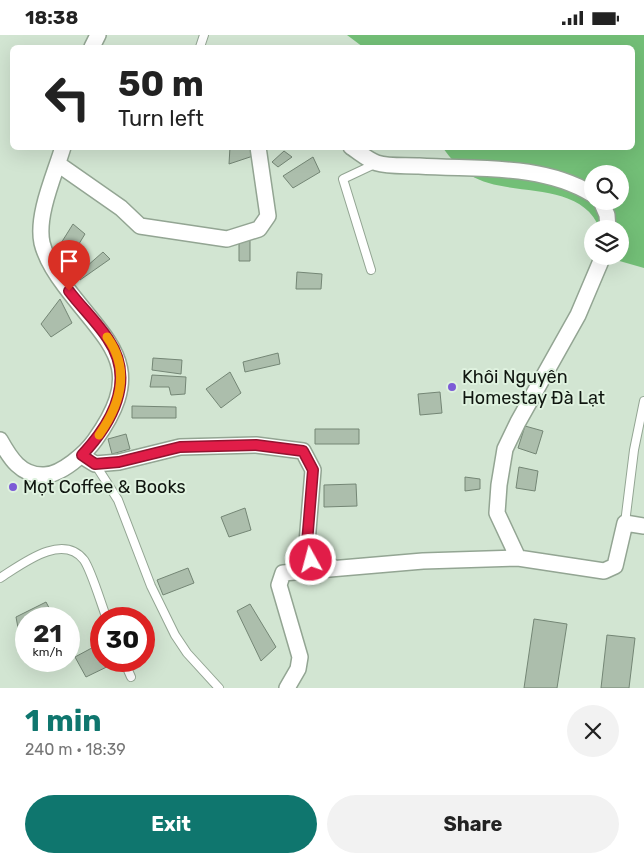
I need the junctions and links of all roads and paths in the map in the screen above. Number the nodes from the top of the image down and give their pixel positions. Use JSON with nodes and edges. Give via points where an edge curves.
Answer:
{"nodes":[{"id":1,"x":62,"y":150,"type":"edge"},
{"id":2,"x":258,"y":150,"type":"edge"},
{"id":3,"x":356,"y":150,"type":"edge"},
{"id":4,"x":58,"y":163,"type":"junction"},
{"id":5,"x":378,"y":163,"type":"junction"},
{"id":6,"x":584,"y":189,"type":"edge"},
{"id":7,"x":599,"y":265,"type":"edge"},
{"id":8,"x":370,"y":270,"type":"dead end"},
{"id":9,"x":644,"y":401,"type":"edge"},
{"id":10,"x":0,"y":440,"type":"edge"},
{"id":11,"x":89,"y":460,"type":"junction"},
{"id":12,"x":625,"y":523,"type":"junction"},
{"id":13,"x":644,"y":526,"type":"edge"},
{"id":14,"x":518,"y":558,"type":"junction"},
{"id":15,"x":337,"y":568,"type":"junction"},
{"id":16,"x":0,"y":578,"type":"edge"},
{"id":17,"x":102,"y":607,"type":"edge"},
{"id":18,"x":129,"y":672,"type":"edge"},
{"id":19,"x":131,"y":677,"type":"dead end"},
{"id":20,"x":219,"y":688,"type":"edge"},
{"id":21,"x":288,"y":688,"type":"edge"}],
"edges":[{"from":1,"to":4,"type":"street"},
{"from":2,"to":4,"type":"street","via":[[268,216],[259,229],[227,239],[140,226],[121,208]]},
{"from":3,"to":5,"type":"street"},
{"from":4,"to":11,"type":"street","via":[[42,217],[42,245],[57,276],[109,340],[120,368],[118,401]]},
{"from":5,"to":6,"type":"street","via":[[481,167],[547,175]]},
{"from":5,"to":8,"type":"lane","via":[[343,179]]},
{"from":7,"to":14,"type":"street","via":[[578,315],[505,449],[497,513]]},
{"from":9,"to":12,"type":"lane"},
{"from":10,"to":11,"type":"street","via":[[14,463],[39,476]]},
{"from":11,"to":15,"type":"street","via":[[119,462],[180,447],[211,445],[256,445],[303,451],[313,470],[307,543],[311,560]]},
{"from":11,"to":20,"type":"lane","via":[[118,499],[151,586],[175,635]]},
{"from":12,"to":13,"type":"street"},
{"from":12,"to":14,"type":"street","via":[[615,566],[604,571]]},
{"from":14,"to":15,"type":"street"},
{"from":15,"to":21,"type":"street","via":[[283,573],[279,585],[300,657]]},
{"from":16,"to":17,"type":"lane","via":[[46,552],[57,548],[66,550],[84,561]]},
{"from":18,"to":19,"type":"lane"}]}
